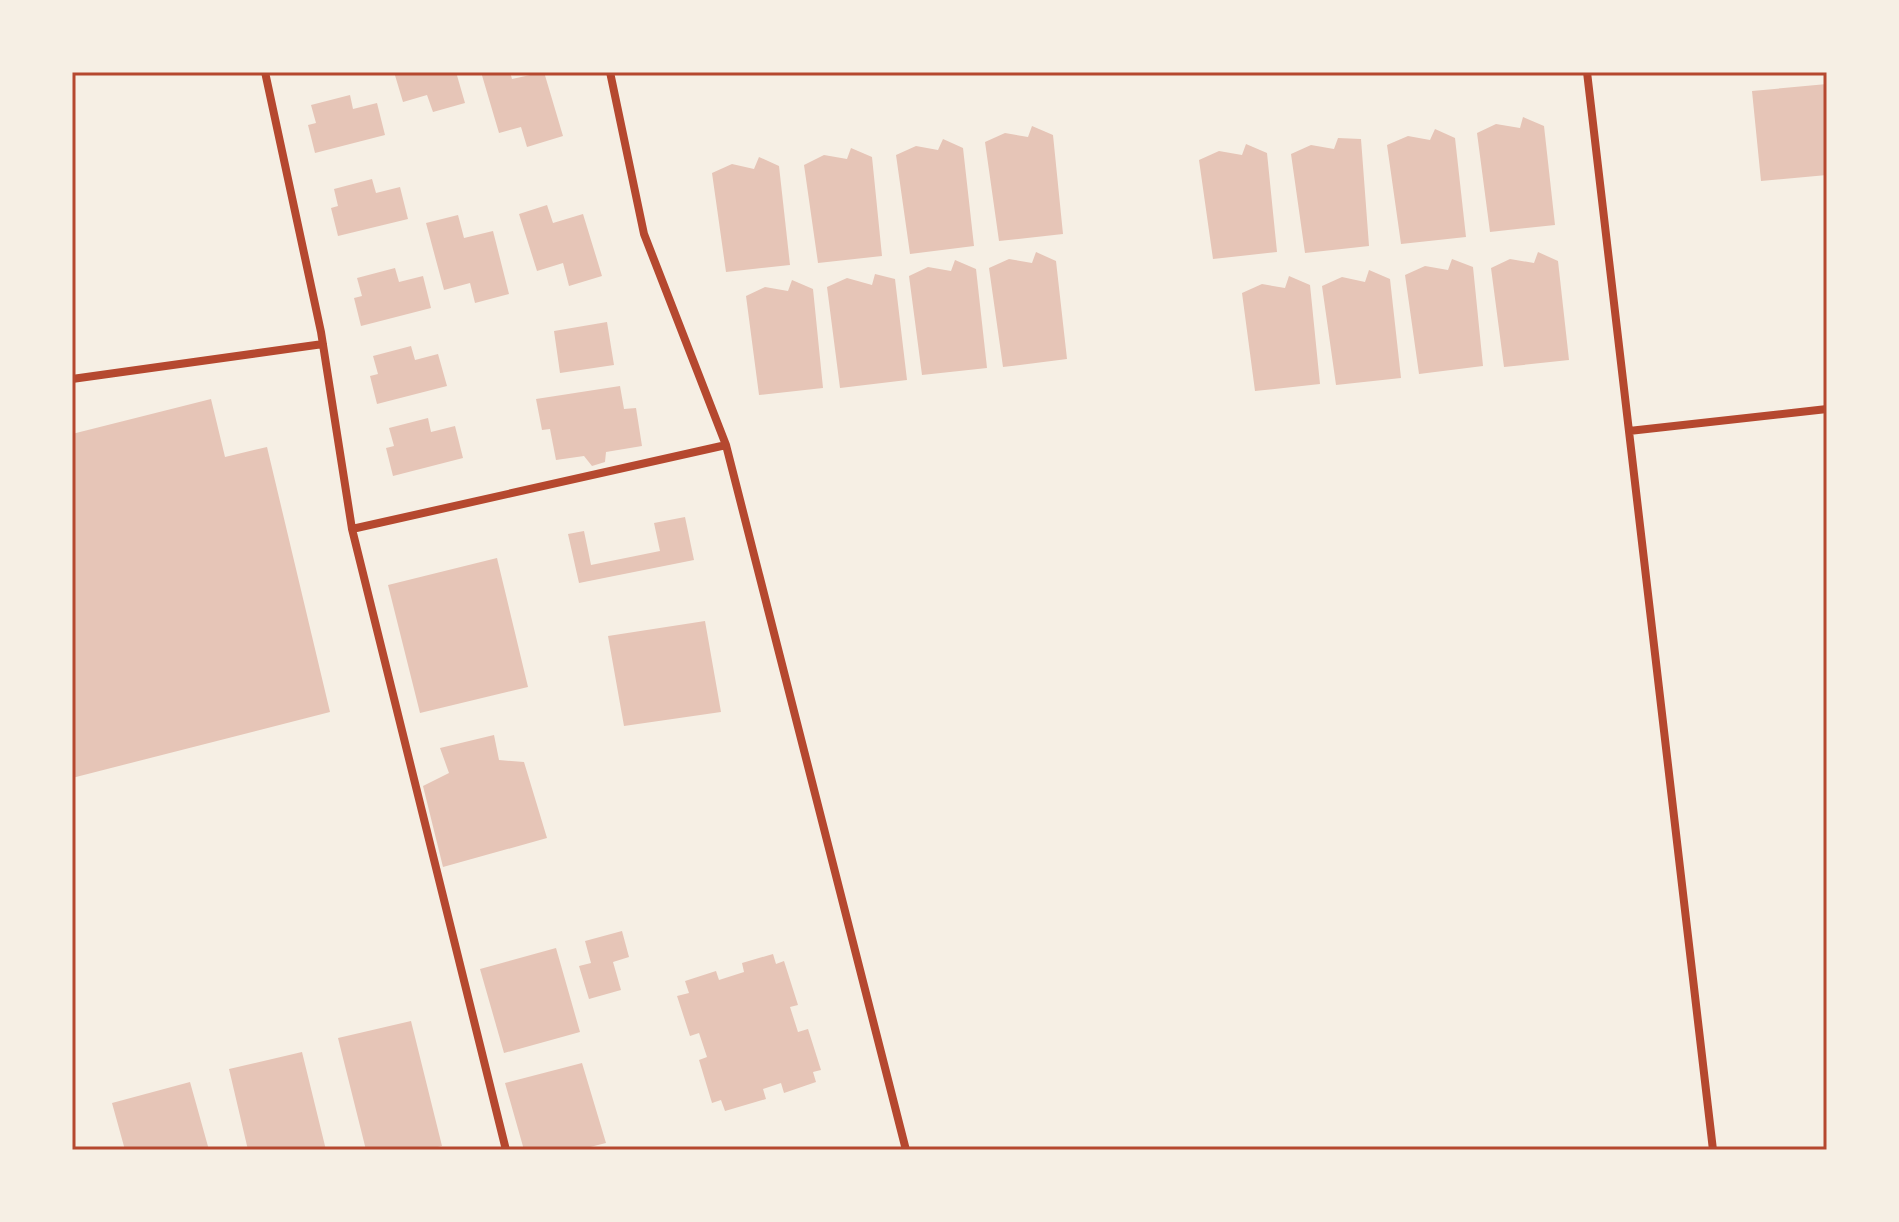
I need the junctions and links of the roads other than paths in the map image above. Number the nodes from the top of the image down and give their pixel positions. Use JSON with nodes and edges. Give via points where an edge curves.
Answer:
{"nodes":[{"id":1,"x":265,"y":72,"type":"edge"},
{"id":2,"x":610,"y":72,"type":"edge"},
{"id":3,"x":1587,"y":72,"type":"edge"},
{"id":4,"x":323,"y":344,"type":"junction"},
{"id":5,"x":72,"y":379,"type":"edge"},
{"id":6,"x":1827,"y":409,"type":"edge"},
{"id":7,"x":1629,"y":431,"type":"junction"},
{"id":8,"x":726,"y":445,"type":"junction"},
{"id":9,"x":352,"y":529,"type":"junction"},
{"id":10,"x":506,"y":1150,"type":"edge"},
{"id":11,"x":906,"y":1150,"type":"edge"},
{"id":12,"x":1713,"y":1150,"type":"edge"}],
"edges":[{"from":1,"to":4,"type":"street"},
{"from":2,"to":8,"type":"street","via":[[644,234]]},
{"from":3,"to":7,"type":"street"},
{"from":4,"to":5,"type":"street"},
{"from":4,"to":9,"type":"street"},
{"from":6,"to":7,"type":"street"},
{"from":7,"to":12,"type":"street"},
{"from":8,"to":9,"type":"street"},
{"from":8,"to":11,"type":"street"},
{"from":9,"to":10,"type":"street"}]}
